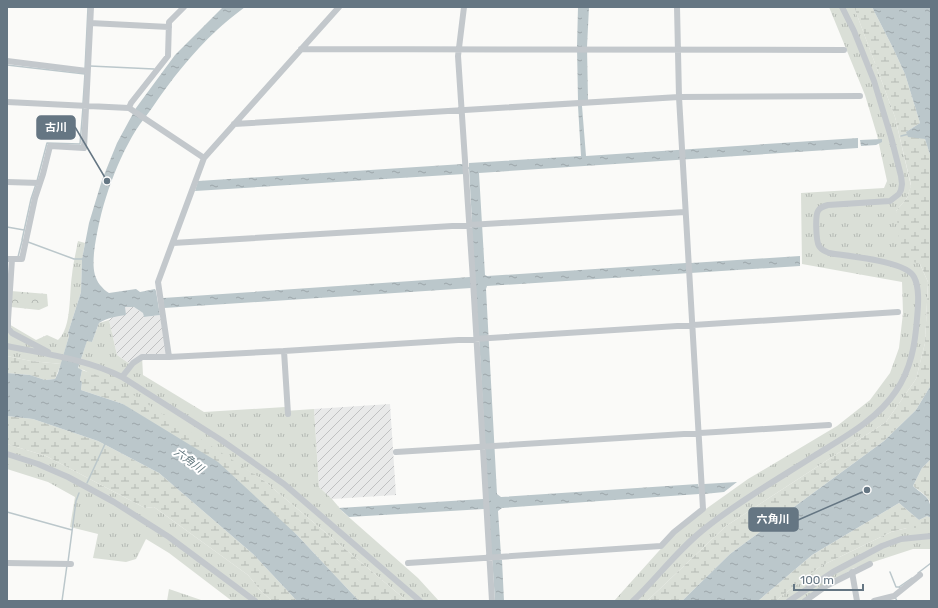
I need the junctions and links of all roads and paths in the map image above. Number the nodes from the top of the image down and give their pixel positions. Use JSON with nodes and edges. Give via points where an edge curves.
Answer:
{"nodes":[{"id":1,"x":91,"y":7,"type":"edge"},
{"id":2,"x":184,"y":7,"type":"edge"},
{"id":3,"x":339,"y":7,"type":"edge"},
{"id":4,"x":464,"y":7,"type":"edge"},
{"id":5,"x":677,"y":7,"type":"edge"},
{"id":6,"x":842,"y":7,"type":"edge"},
{"id":7,"x":90,"y":23,"type":"junction"},
{"id":8,"x":169,"y":27,"type":"junction"},
{"id":9,"x":300,"y":49,"type":"junction"},
{"id":10,"x":458,"y":49,"type":"junction"},
{"id":11,"x":678,"y":49,"type":"junction"},
{"id":12,"x":844,"y":50,"type":"dead end"},
{"id":13,"x":7,"y":61,"type":"edge"},
{"id":14,"x":84,"y":71,"type":"junction"},
{"id":15,"x":860,"y":96,"type":"dead end"},
{"id":16,"x":679,"y":97,"type":"junction"},
{"id":17,"x":7,"y":102,"type":"edge"},
{"id":18,"x":83,"y":106,"type":"junction"},
{"id":19,"x":132,"y":110,"type":"junction"},
{"id":20,"x":462,"y":111,"type":"junction"},
{"id":21,"x":234,"y":124,"type":"junction"},
{"id":22,"x":204,"y":158,"type":"junction"},
{"id":23,"x":7,"y":182,"type":"edge"},
{"id":24,"x":37,"y":183,"type":"junction"},
{"id":25,"x":685,"y":212,"type":"junction"},
{"id":26,"x":474,"y":224,"type":"junction"},
{"id":27,"x":173,"y":243,"type":"junction"},
{"id":28,"x":9,"y":259,"type":"edge"},
{"id":29,"x":898,"y":312,"type":"dead end"},
{"id":30,"x":691,"y":324,"type":"junction"},
{"id":31,"x":481,"y":338,"type":"junction"},
{"id":32,"x":7,"y":346,"type":"edge"},
{"id":33,"x":284,"y":351,"type":"junction"},
{"id":34,"x":53,"y":355,"type":"junction"},
{"id":35,"x":169,"y":357,"type":"junction"},
{"id":36,"x":122,"y":376,"type":"junction"},
{"id":37,"x":288,"y":414,"type":"dead end"},
{"id":38,"x":829,"y":425,"type":"dead end"},
{"id":39,"x":698,"y":433,"type":"junction"},
{"id":40,"x":487,"y":447,"type":"junction"},
{"id":41,"x":396,"y":452,"type":"dead end"},
{"id":42,"x":7,"y":454,"type":"edge"},
{"id":43,"x":931,"y":536,"type":"edge"},
{"id":44,"x":494,"y":558,"type":"junction"},
{"id":45,"x":7,"y":563,"type":"edge"},
{"id":46,"x":408,"y":563,"type":"dead end"},
{"id":47,"x":71,"y":564,"type":"dead end"},
{"id":48,"x":870,"y":564,"type":"dead end"},
{"id":49,"x":852,"y":572,"type":"junction"},
{"id":50,"x":920,"y":575,"type":"dead end"},
{"id":51,"x":256,"y":601,"type":"edge"},
{"id":52,"x":420,"y":601,"type":"edge"},
{"id":53,"x":492,"y":601,"type":"edge"},
{"id":54,"x":632,"y":601,"type":"edge"},
{"id":55,"x":789,"y":601,"type":"edge"},
{"id":56,"x":805,"y":601,"type":"edge"},
{"id":57,"x":857,"y":601,"type":"edge"},
{"id":58,"x":874,"y":601,"type":"edge"}],
"edges":[{"from":1,"to":7,"type":"street"},
{"from":2,"to":8,"type":"street","via":[[169,22]]},
{"from":3,"to":9,"type":"street"},
{"from":4,"to":10,"type":"street"},
{"from":5,"to":11,"type":"street"},
{"from":6,"to":54,"type":"street","via":[[874,81],[893,143],[902,184],[899,194],[890,201],[822,207],[816,216],[817,241],[822,250],[829,253],[892,264],[911,272],[917,285],[917,308],[914,349],[908,370],[887,402],[861,425],[708,526],[687,543]]},
{"from":7,"to":8,"type":"street"},
{"from":7,"to":14,"type":"street"},
{"from":8,"to":19,"type":"street","via":[[168,56],[131,103]]},
{"from":9,"to":10,"type":"street"},
{"from":9,"to":21,"type":"street"},
{"from":10,"to":11,"type":"street"},
{"from":10,"to":20,"type":"street"},
{"from":11,"to":12,"type":"street"},
{"from":11,"to":16,"type":"street"},
{"from":13,"to":14,"type":"street"},
{"from":14,"to":18,"type":"street"},
{"from":15,"to":16,"type":"street"},
{"from":16,"to":20,"type":"street"},
{"from":16,"to":25,"type":"street"},
{"from":17,"to":18,"type":"street"},
{"from":18,"to":19,"type":"street"},
{"from":18,"to":24,"type":"street","via":[[84,148],[50,146]]},
{"from":19,"to":22,"type":"street"},
{"from":20,"to":21,"type":"street"},
{"from":20,"to":26,"type":"street","via":[[466,169]]},
{"from":21,"to":22,"type":"street"},
{"from":22,"to":27,"type":"street"},
{"from":23,"to":24,"type":"street"},
{"from":24,"to":28,"type":"street","via":[[22,259]]},
{"from":25,"to":26,"type":"street"},
{"from":25,"to":30,"type":"street"},
{"from":26,"to":27,"type":"street"},
{"from":26,"to":31,"type":"street","via":[[473,283]]},
{"from":27,"to":35,"type":"street","via":[[158,282]]},
{"from":28,"to":34,"type":"street","via":[[8,328],[12,333]]},
{"from":29,"to":30,"type":"street"},
{"from":30,"to":31,"type":"street"},
{"from":30,"to":39,"type":"street"},
{"from":31,"to":33,"type":"street"},
{"from":31,"to":40,"type":"street"},
{"from":32,"to":34,"type":"street"},
{"from":33,"to":35,"type":"street"},
{"from":33,"to":37,"type":"street"},
{"from":34,"to":36,"type":"street"},
{"from":35,"to":36,"type":"street","via":[[142,358],[133,363]]},
{"from":36,"to":52,"type":"street","via":[[284,484]]},
{"from":38,"to":39,"type":"street"},
{"from":39,"to":40,"type":"street"},
{"from":39,"to":44,"type":"street","via":[[703,509],[661,546]]},
{"from":40,"to":41,"type":"street"},
{"from":40,"to":44,"type":"street","via":[[486,504]]},
{"from":42,"to":51,"type":"street","via":[[68,477],[114,502],[169,537]]},
{"from":43,"to":55,"type":"street","via":[[901,539],[882,546],[833,572]]},
{"from":44,"to":46,"type":"street"},
{"from":44,"to":53,"type":"street"},
{"from":45,"to":47,"type":"street"},
{"from":48,"to":49,"type":"street"},
{"from":49,"to":56,"type":"street"},
{"from":49,"to":57,"type":"street"},
{"from":50,"to":58,"type":"street","via":[[894,596]]}]}
